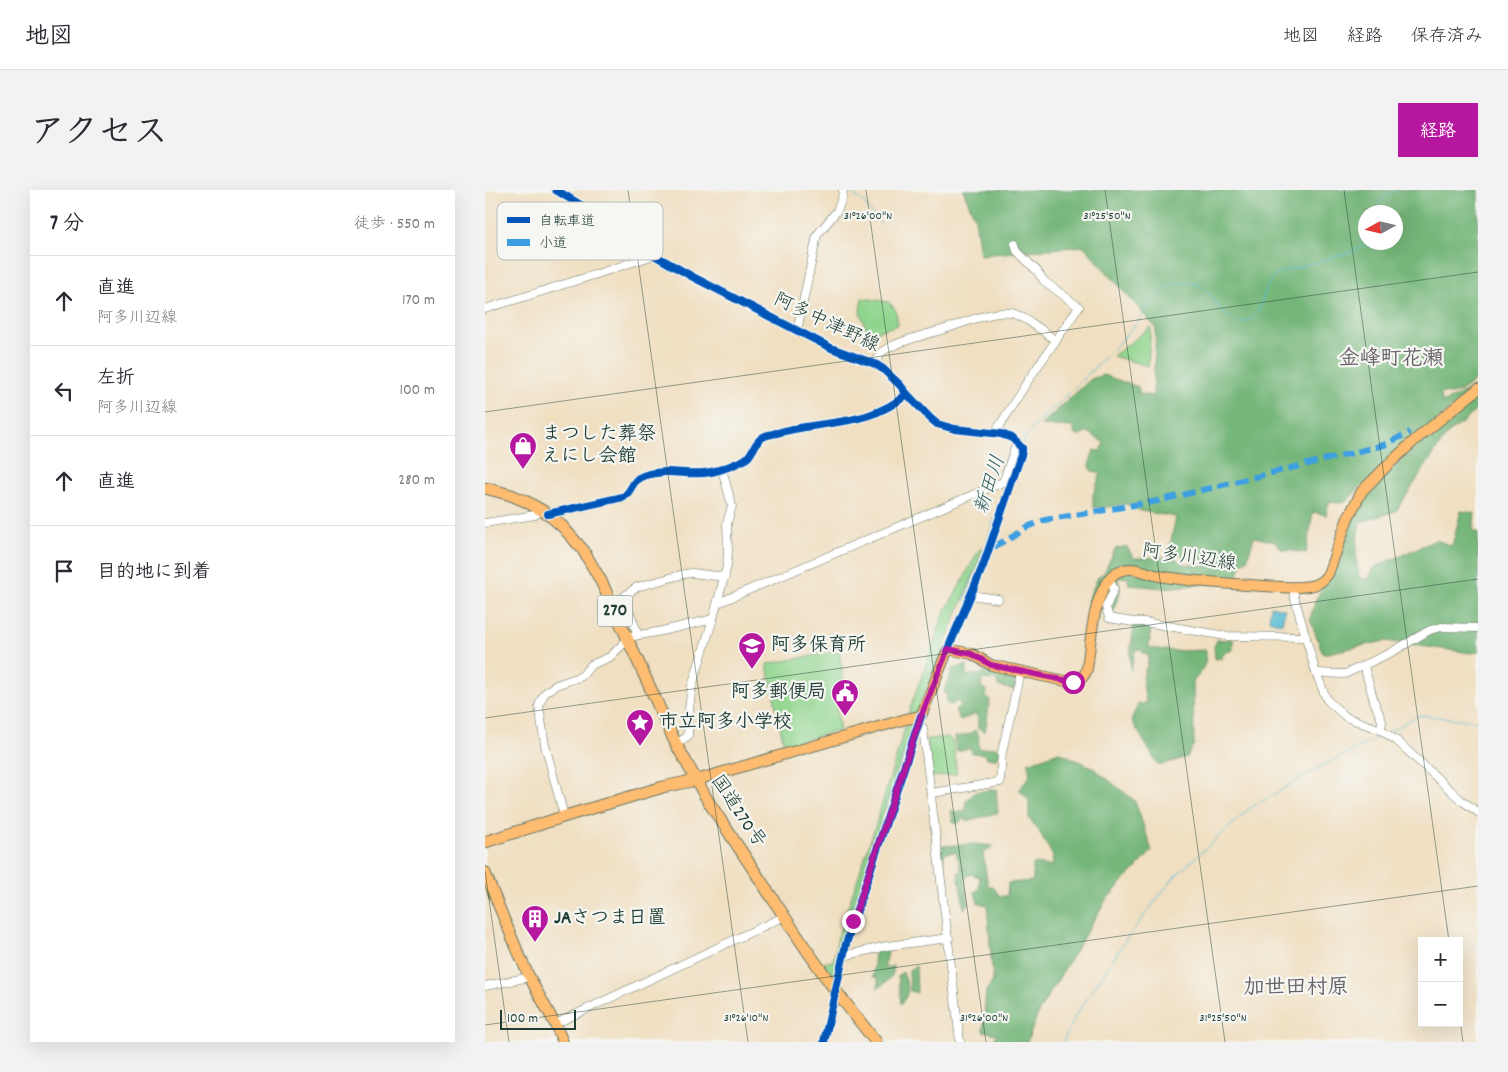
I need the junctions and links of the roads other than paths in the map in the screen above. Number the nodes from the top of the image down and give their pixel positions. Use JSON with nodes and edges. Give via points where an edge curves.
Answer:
{"nodes":[{"id":1,"x":556,"y":190,"type":"edge"},
{"id":2,"x":843,"y":190,"type":"edge"},
{"id":3,"x":576,"y":202,"type":"edge"},
{"id":4,"x":1015,"y":244,"type":"dead end"},
{"id":5,"x":639,"y":260,"type":"edge"},
{"id":6,"x":663,"y":260,"type":"edge"},
{"id":7,"x":485,"y":309,"type":"edge"},
{"id":8,"x":797,"y":331,"type":"junction"},
{"id":9,"x":1056,"y":341,"type":"junction"},
{"id":10,"x":875,"y":364,"type":"junction"},
{"id":11,"x":1478,"y":389,"type":"edge"},
{"id":12,"x":907,"y":394,"type":"junction"},
{"id":13,"x":995,"y":433,"type":"junction"},
{"id":14,"x":1019,"y":444,"type":"junction"},
{"id":15,"x":722,"y":469,"type":"junction"},
{"id":16,"x":485,"y":488,"type":"edge"},
{"id":17,"x":545,"y":512,"type":"junction"},
{"id":18,"x":485,"y":523,"type":"edge"},
{"id":19,"x":725,"y":576,"type":"junction"},
{"id":20,"x":1109,"y":579,"type":"junction"},
{"id":21,"x":1294,"y":588,"type":"junction"},
{"id":22,"x":971,"y":595,"type":"junction"},
{"id":23,"x":998,"y":599,"type":"dead end"},
{"id":24,"x":718,"y":603,"type":"junction"},
{"id":25,"x":713,"y":619,"type":"junction"},
{"id":26,"x":1478,"y":628,"type":"edge"},
{"id":27,"x":631,"y":637,"type":"junction"},
{"id":28,"x":1306,"y":637,"type":"junction"},
{"id":29,"x":948,"y":649,"type":"junction"},
{"id":30,"x":1364,"y":666,"type":"junction"},
{"id":31,"x":1020,"y":672,"type":"junction"},
{"id":32,"x":1316,"y":673,"type":"junction"},
{"id":33,"x":918,"y":718,"type":"junction"},
{"id":34,"x":1381,"y":730,"type":"junction"},
{"id":35,"x":676,"y":744,"type":"junction"},
{"id":36,"x":696,"y":780,"type":"junction"},
{"id":37,"x":932,"y":793,"type":"junction"},
{"id":38,"x":1478,"y":812,"type":"edge"},
{"id":39,"x":564,"y":816,"type":"junction"},
{"id":40,"x":485,"y":842,"type":"edge"},
{"id":41,"x":485,"y":872,"type":"edge"},
{"id":42,"x":785,"y":916,"type":"junction"},
{"id":43,"x":949,"y":938,"type":"junction"},
{"id":44,"x":843,"y":956,"type":"junction"},
{"id":45,"x":530,"y":977,"type":"junction"},
{"id":46,"x":485,"y":986,"type":"edge"},
{"id":47,"x":835,"y":990,"type":"junction"},
{"id":48,"x":555,"y":1024,"type":"junction"},
{"id":49,"x":563,"y":1042,"type":"edge"},
{"id":50,"x":824,"y":1042,"type":"edge"},
{"id":51,"x":877,"y":1042,"type":"edge"},
{"id":52,"x":960,"y":1042,"type":"edge"}],
"edges":[{"from":1,"to":3,"type":"street","name":"阿多中津野線"},
{"from":2,"to":8,"type":"street","via":[[837,211],[817,235]]},
{"from":4,"to":9,"type":"street","via":[[1017,251],[1045,281],[1079,307]]},
{"from":5,"to":7,"type":"street"},
{"from":6,"to":8,"type":"street","name":"阿多中津野線"},
{"from":8,"to":10,"type":"street","name":"阿多中津野線"},
{"from":9,"to":10,"type":"street","via":[[1013,313],[999,313],[967,320],[890,349],[879,355]]},
{"from":9,"to":13,"type":"street"},
{"from":10,"to":12,"type":"street","name":"阿多中津野線","via":[[894,378]]},
{"from":11,"to":21,"type":"main road","name":"阿多川辺線","via":[[1415,440],[1362,491],[1348,518],[1328,574],[1315,585]]},
{"from":12,"to":13,"type":"street","name":"阿多中津野線","via":[[930,418],[943,426]]},
{"from":12,"to":15,"type":"street","via":[[894,405],[865,417],[764,436],[747,459]]},
{"from":13,"to":14,"type":"street","name":"阿多中津野線","via":[[1008,436]]},
{"from":14,"to":22,"type":"street","via":[[1022,452]]},
{"from":14,"to":24,"type":"street","via":[[1003,482]]},
{"from":15,"to":17,"type":"street","via":[[704,473],[673,471],[649,474],[637,479],[629,493],[623,496]]},
{"from":15,"to":19,"type":"street","via":[[732,506],[727,523]]},
{"from":16,"to":17,"type":"highway","number":"270","via":[[511,495]]},
{"from":17,"to":18,"type":"street"},
{"from":17,"to":27,"type":"highway","number":"270","via":[[576,540],[591,561]]},
{"from":19,"to":24,"type":"street"},
{"from":19,"to":27,"type":"street","via":[[693,573],[637,587],[622,598],[629,610]]},
{"from":20,"to":21,"type":"main road","name":"阿多川辺線","via":[[1116,572],[1130,569],[1158,576]]},
{"from":20,"to":28,"type":"street","via":[[1114,589],[1107,607],[1109,618],[1219,636]]},
{"from":20,"to":31,"type":"main road","via":[[1097,606],[1087,669],[1081,679],[1070,682]]},
{"from":21,"to":28,"type":"street"},
{"from":22,"to":23,"type":"street"},
{"from":22,"to":29,"type":"street"},
{"from":24,"to":25,"type":"street"},
{"from":25,"to":27,"type":"street"},
{"from":25,"to":35,"type":"street","via":[[692,686],[688,736]]},
{"from":26,"to":30,"type":"street","via":[[1441,627],[1430,630]]},
{"from":27,"to":35,"type":"highway","number":"270"},
{"from":27,"to":39,"type":"street","via":[[610,657],[591,665],[582,676],[556,685],[541,700],[539,706],[545,745]]},
{"from":28,"to":32,"type":"street"},
{"from":29,"to":31,"type":"main road","via":[[972,654],[991,665]]},
{"from":29,"to":33,"type":"main road"},
{"from":30,"to":32,"type":"street","via":[[1345,674]]},
{"from":30,"to":34,"type":"street","via":[[1382,721]]},
{"from":31,"to":37,"type":"street","via":[[1002,752],[1001,782]]},
{"from":32,"to":34,"type":"street","via":[[1331,705],[1346,717]]},
{"from":33,"to":36,"type":"main road"},
{"from":33,"to":37,"type":"street","via":[[923,728]]},
{"from":33,"to":44,"type":"street"},
{"from":34,"to":38,"type":"street"},
{"from":35,"to":36,"type":"highway","number":"270"},
{"from":36,"to":39,"type":"highway","name":"国道270号"},
{"from":36,"to":42,"type":"highway","name":"国道270号","number":"270"},
{"from":37,"to":43,"type":"street"},
{"from":39,"to":40,"type":"highway","name":"国道270号"},
{"from":41,"to":45,"type":"main road"},
{"from":42,"to":47,"type":"highway","name":"国道270号","number":"270"},
{"from":42,"to":48,"type":"street"},
{"from":43,"to":44,"type":"street"},
{"from":43,"to":52,"type":"street"},
{"from":44,"to":47,"type":"street"},
{"from":45,"to":46,"type":"street"},
{"from":45,"to":48,"type":"main road"},
{"from":47,"to":50,"type":"street"},
{"from":47,"to":51,"type":"highway","name":"国道270号","number":"270"},
{"from":48,"to":49,"type":"main road"}]}
